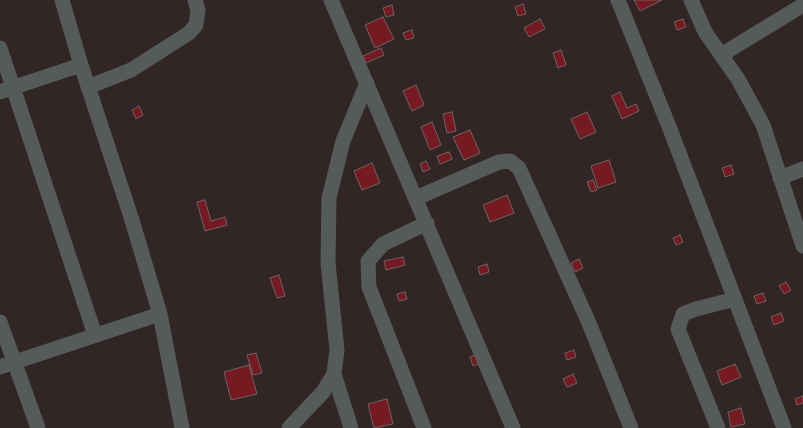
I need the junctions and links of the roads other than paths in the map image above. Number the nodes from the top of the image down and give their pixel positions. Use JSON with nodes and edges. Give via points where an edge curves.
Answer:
{"nodes":[{"id":1,"x":62,"y":0,"type":"edge"},
{"id":2,"x":195,"y":0,"type":"edge"},
{"id":3,"x":331,"y":0,"type":"edge"},
{"id":4,"x":618,"y":0,"type":"edge"},
{"id":5,"x":690,"y":0,"type":"edge"},
{"id":6,"x":803,"y":5,"type":"edge"},
{"id":7,"x":0,"y":48,"type":"edge"},
{"id":8,"x":721,"y":55,"type":"junction"},
{"id":9,"x":81,"y":65,"type":"junction"},
{"id":10,"x":367,"y":83,"type":"junction"},
{"id":11,"x":88,"y":87,"type":"junction"},
{"id":12,"x":7,"y":89,"type":"edge"},
{"id":13,"x":803,"y":169,"type":"edge"},
{"id":14,"x":780,"y":178,"type":"junction"},
{"id":15,"x":416,"y":198,"type":"junction"},
{"id":16,"x":426,"y":223,"type":"junction"},
{"id":17,"x":803,"y":246,"type":"edge"},
{"id":18,"x":735,"y":300,"type":"junction"},
{"id":19,"x":160,"y":314,"type":"junction"},
{"id":20,"x":0,"y":322,"type":"edge"},
{"id":21,"x":96,"y":335,"type":"junction"},
{"id":22,"x":15,"y":362,"type":"junction"},
{"id":23,"x":0,"y":367,"type":"edge"},
{"id":24,"x":334,"y":374,"type":"junction"},
{"id":25,"x":38,"y":428,"type":"edge"},
{"id":26,"x":182,"y":428,"type":"edge"},
{"id":27,"x":289,"y":428,"type":"edge"},
{"id":28,"x":351,"y":428,"type":"edge"},
{"id":29,"x":424,"y":428,"type":"edge"},
{"id":30,"x":513,"y":428,"type":"edge"},
{"id":31,"x":631,"y":428,"type":"edge"},
{"id":32,"x":718,"y":428,"type":"edge"},
{"id":33,"x":784,"y":428,"type":"edge"}],
"edges":[{"from":1,"to":9,"type":"street"},
{"from":2,"to":11,"type":"street","via":[[198,10],[196,25],[189,32],[131,70]]},
{"from":3,"to":10,"type":"street"},
{"from":4,"to":18,"type":"street"},
{"from":5,"to":8,"type":"street","via":[[705,32]]},
{"from":6,"to":8,"type":"street"},
{"from":7,"to":12,"type":"street"},
{"from":8,"to":14,"type":"street","via":[[763,125]]},
{"from":9,"to":11,"type":"street"},
{"from":9,"to":12,"type":"street"},
{"from":10,"to":15,"type":"street"},
{"from":10,"to":24,"type":"street","via":[[342,141],[329,198],[328,263],[337,350]]},
{"from":11,"to":19,"type":"street"},
{"from":12,"to":21,"type":"street"},
{"from":13,"to":14,"type":"street"},
{"from":14,"to":17,"type":"street"},
{"from":15,"to":16,"type":"street"},
{"from":15,"to":31,"type":"street","via":[[499,162],[510,161],[519,168],[589,323]]},
{"from":16,"to":29,"type":"street","via":[[384,244],[368,261],[370,287]]},
{"from":16,"to":30,"type":"street"},
{"from":18,"to":32,"type":"street","via":[[683,314],[678,329]]},
{"from":18,"to":33,"type":"street"},
{"from":19,"to":21,"type":"street"},
{"from":19,"to":26,"type":"street"},
{"from":20,"to":22,"type":"street"},
{"from":21,"to":22,"type":"street"},
{"from":22,"to":23,"type":"street"},
{"from":22,"to":25,"type":"street"},
{"from":24,"to":27,"type":"street","via":[[323,392]]},
{"from":24,"to":28,"type":"street"}]}
